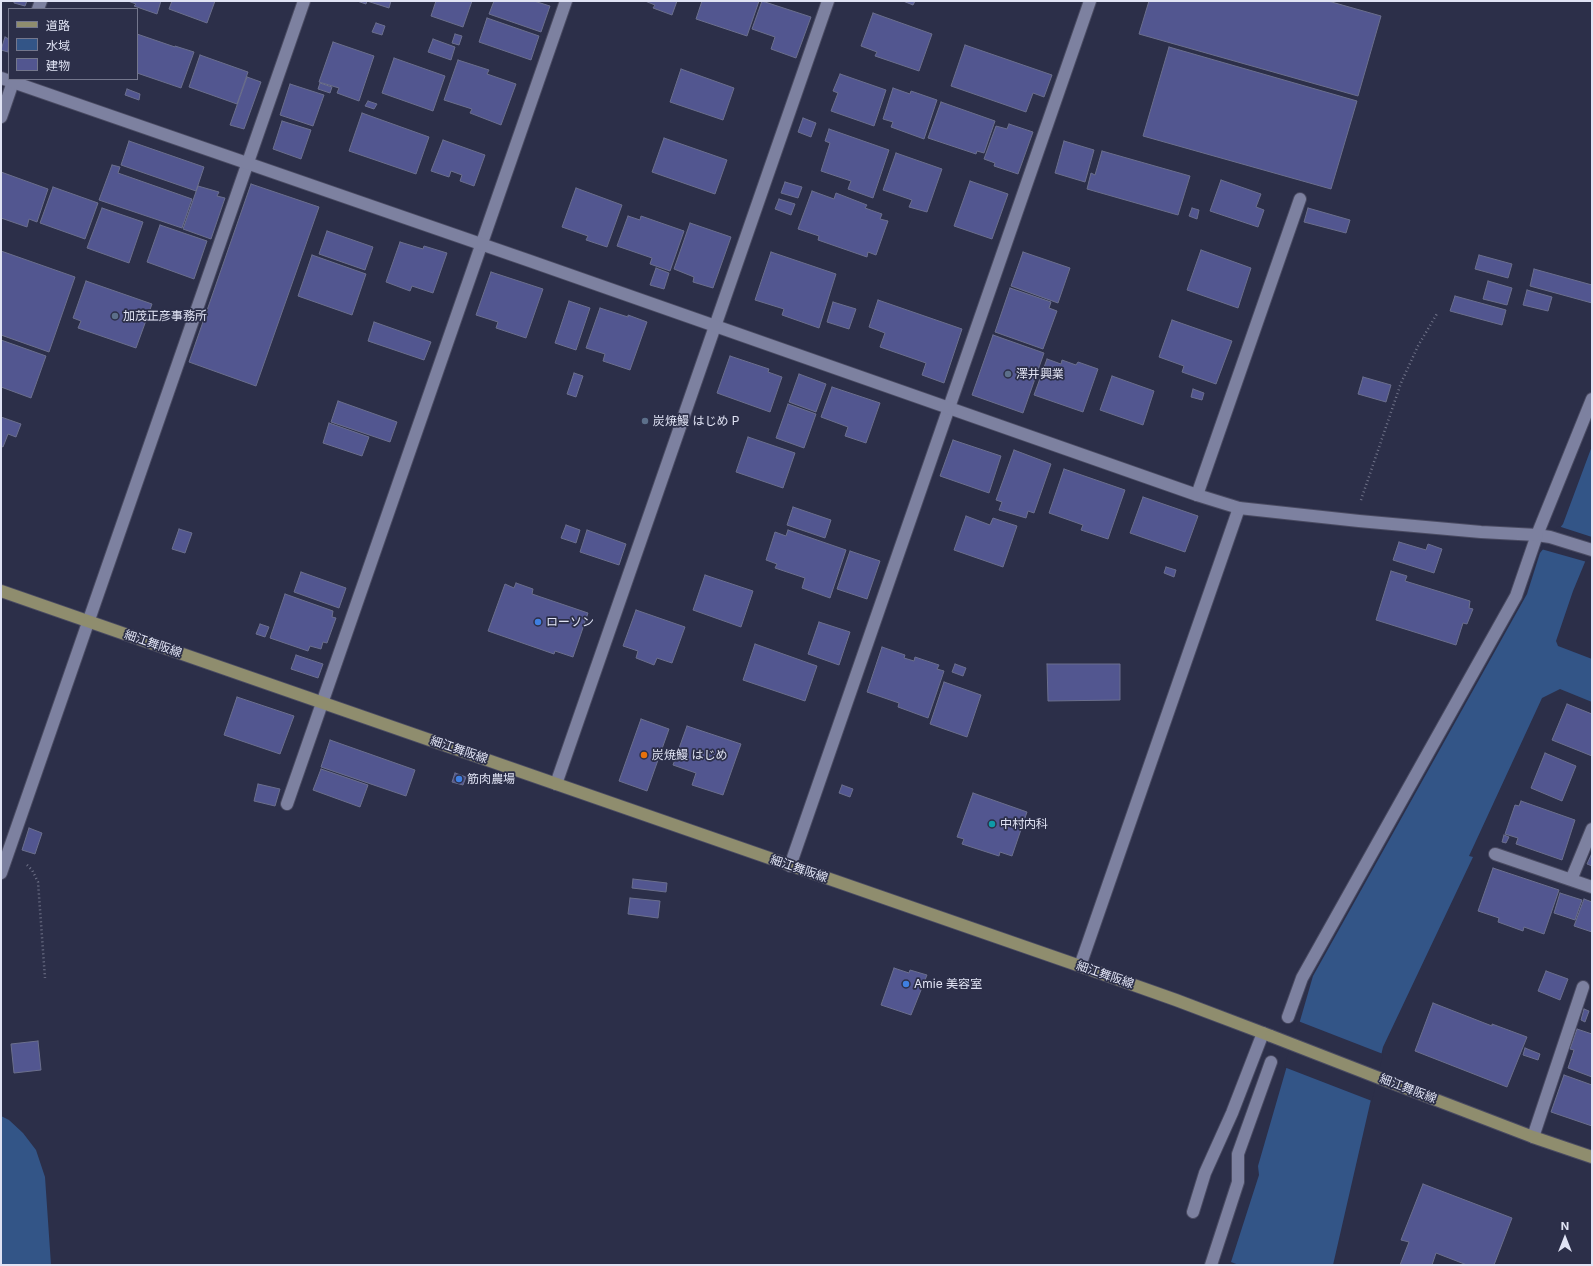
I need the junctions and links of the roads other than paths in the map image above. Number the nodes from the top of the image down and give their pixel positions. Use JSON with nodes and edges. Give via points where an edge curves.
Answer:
{"nodes":[{"id":1,"x":304,"y":1,"type":"edge"},
{"id":2,"x":566,"y":1,"type":"edge"},
{"id":3,"x":828,"y":1,"type":"edge"},
{"id":4,"x":1090,"y":1,"type":"edge"},
{"id":5,"x":14,"y":81,"type":"edge"},
{"id":6,"x":1,"y":117,"type":"edge"},
{"id":7,"x":248,"y":163,"type":"junction"},
{"id":8,"x":1300,"y":199,"type":"dead end"},
{"id":9,"x":482,"y":244,"type":"junction"},
{"id":10,"x":715,"y":326,"type":"junction"},
{"id":11,"x":1592,"y":399,"type":"edge"},
{"id":12,"x":949,"y":408,"type":"junction"},
{"id":13,"x":1197,"y":495,"type":"junction"},
{"id":14,"x":1239,"y":508,"type":"junction"},
{"id":15,"x":1538,"y":535,"type":"junction"},
{"id":16,"x":1592,"y":550,"type":"edge"},
{"id":17,"x":1,"y":591,"type":"edge"},
{"id":18,"x":88,"y":622,"type":"junction"},
{"id":19,"x":322,"y":703,"type":"junction"},
{"id":20,"x":556,"y":784,"type":"junction"},
{"id":21,"x":287,"y":804,"type":"dead end"},
{"id":22,"x":1592,"y":829,"type":"edge"},
{"id":23,"x":1495,"y":854,"type":"dead end"},
{"id":24,"x":790,"y":866,"type":"junction"},
{"id":25,"x":1,"y":873,"type":"edge"},
{"id":26,"x":1571,"y":880,"type":"junction"},
{"id":27,"x":1592,"y":887,"type":"edge"},
{"id":28,"x":1080,"y":966,"type":"junction"},
{"id":29,"x":1583,"y":987,"type":"dead end"},
{"id":30,"x":1288,"y":1017,"type":"dead end"},
{"id":31,"x":1267,"y":1035,"type":"junction"},
{"id":32,"x":1271,"y":1062,"type":"dead end"},
{"id":33,"x":1533,"y":1137,"type":"junction"},
{"id":34,"x":1592,"y":1158,"type":"edge"},
{"id":35,"x":1192,"y":1212,"type":"dead end"},
{"id":36,"x":1211,"y":1265,"type":"edge"}],
"edges":[{"from":1,"to":7,"type":"street"},
{"from":2,"to":9,"type":"street"},
{"from":3,"to":10,"type":"street"},
{"from":4,"to":12,"type":"street"},
{"from":5,"to":6,"type":"street"},
{"from":5,"to":7,"type":"street"},
{"from":7,"to":9,"type":"street"},
{"from":7,"to":18,"type":"street"},
{"from":8,"to":13,"type":"street"},
{"from":9,"to":10,"type":"street"},
{"from":9,"to":19,"type":"street"},
{"from":10,"to":12,"type":"street"},
{"from":10,"to":20,"type":"street"},
{"from":11,"to":15,"type":"street"},
{"from":12,"to":13,"type":"street"},
{"from":12,"to":24,"type":"street"},
{"from":13,"to":14,"type":"street"},
{"from":14,"to":15,"type":"street","via":[[1359,521]]},
{"from":14,"to":28,"type":"street"},
{"from":15,"to":16,"type":"street"},
{"from":15,"to":30,"type":"street","via":[[1516,596],[1302,978]]},
{"from":17,"to":18,"type":"main road","name":"細江舞阪線"},
{"from":18,"to":19,"type":"main road","name":"細江舞阪線"},
{"from":18,"to":25,"type":"street"},
{"from":19,"to":20,"type":"main road","name":"細江舞阪線"},
{"from":19,"to":21,"type":"street"},
{"from":20,"to":24,"type":"main road","name":"細江舞阪線"},
{"from":22,"to":26,"type":"street"},
{"from":23,"to":26,"type":"street"},
{"from":24,"to":28,"type":"main road","name":"細江舞阪線"},
{"from":26,"to":27,"type":"street"},
{"from":28,"to":31,"type":"main road","name":"細江舞阪線"},
{"from":29,"to":33,"type":"street"},
{"from":31,"to":33,"type":"main road","name":"細江舞阪線","bridge":true},
{"from":31,"to":35,"type":"street","via":[[1205,1173]]},
{"from":32,"to":36,"type":"street","via":[[1238,1154],[1238,1182]]},
{"from":33,"to":34,"type":"main road","name":"細江舞阪線"}]}
